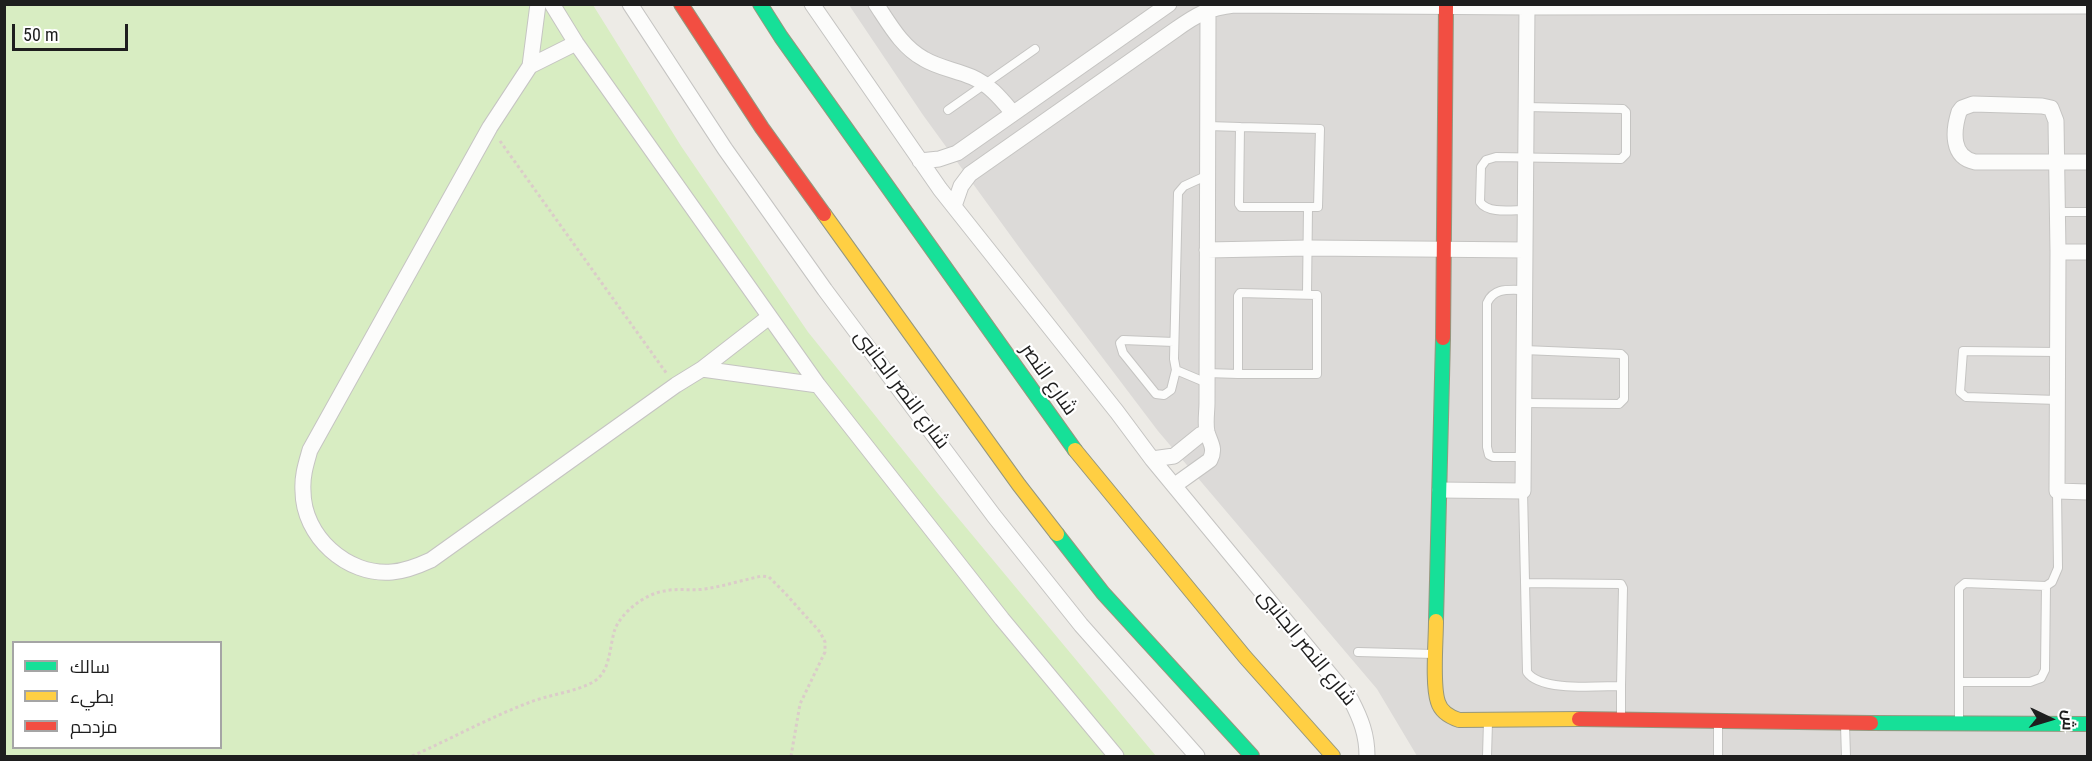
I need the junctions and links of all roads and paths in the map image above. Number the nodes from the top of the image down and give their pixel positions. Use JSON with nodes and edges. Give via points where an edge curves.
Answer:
{"nodes":[{"id":1,"x":538,"y":4,"type":"edge"},
{"id":2,"x":552,"y":4,"type":"edge"},
{"id":3,"x":630,"y":4,"type":"edge"},
{"id":4,"x":681,"y":4,"type":"edge"},
{"id":5,"x":760,"y":4,"type":"edge"},
{"id":6,"x":812,"y":4,"type":"edge"},
{"id":7,"x":876,"y":4,"type":"edge"},
{"id":8,"x":1168,"y":5,"type":"edge"},
{"id":9,"x":2019,"y":5,"type":"edge"},
{"id":10,"x":1446,"y":6,"type":"junction"},
{"id":11,"x":1611,"y":6,"type":"edge"},
{"id":12,"x":2088,"y":6,"type":"edge"},
{"id":13,"x":1527,"y":8,"type":"junction"},
{"id":14,"x":1208,"y":10,"type":"junction"},
{"id":15,"x":576,"y":43,"type":"junction"},
{"id":16,"x":1035,"y":49,"type":"dead end"},
{"id":17,"x":530,"y":66,"type":"junction"},
{"id":18,"x":985,"y":84,"type":"junction"},
{"id":19,"x":1526,"y":107,"type":"junction"},
{"id":20,"x":948,"y":110,"type":"dead end"},
{"id":21,"x":1013,"y":113,"type":"junction"},
{"id":22,"x":998,"y":124,"type":"junction"},
{"id":23,"x":1208,"y":126,"type":"junction"},
{"id":24,"x":1240,"y":127,"type":"junction"},
{"id":25,"x":490,"y":128,"type":"junction"},
{"id":26,"x":1013,"y":143,"type":"junction"},
{"id":27,"x":1525,"y":158,"type":"junction"},
{"id":28,"x":920,"y":161,"type":"junction"},
{"id":29,"x":2056,"y":162,"type":"junction"},
{"id":30,"x":2088,"y":162,"type":"edge"},
{"id":31,"x":1208,"y":175,"type":"junction"},
{"id":32,"x":954,"y":206,"type":"junction"},
{"id":33,"x":1308,"y":208,"type":"junction"},
{"id":34,"x":1525,"y":210,"type":"junction"},
{"id":35,"x":2057,"y":212,"type":"junction"},
{"id":36,"x":2088,"y":212,"type":"edge"},
{"id":37,"x":1308,"y":248,"type":"junction"},
{"id":38,"x":1207,"y":249,"type":"junction"},
{"id":39,"x":1445,"y":249,"type":"junction"},
{"id":40,"x":1525,"y":250,"type":"junction"},
{"id":41,"x":2058,"y":252,"type":"junction"},
{"id":42,"x":2088,"y":252,"type":"edge"},
{"id":43,"x":1525,"y":290,"type":"junction"},
{"id":44,"x":1307,"y":293,"type":"junction"},
{"id":45,"x":769,"y":317,"type":"junction"},
{"id":46,"x":1174,"y":342,"type":"junction"},
{"id":47,"x":1524,"y":350,"type":"junction"},
{"id":48,"x":2057,"y":352,"type":"junction"},
{"id":49,"x":702,"y":369,"type":"junction"},
{"id":50,"x":1176,"y":370,"type":"junction"},
{"id":51,"x":1238,"y":374,"type":"junction"},
{"id":52,"x":1207,"y":378,"type":"junction"},
{"id":53,"x":676,"y":385,"type":"junction"},
{"id":54,"x":818,"y":385,"type":"junction"},
{"id":55,"x":2056,"y":400,"type":"junction"},
{"id":56,"x":1524,"y":403,"type":"junction"},
{"id":57,"x":1207,"y":432,"type":"junction"},
{"id":58,"x":1523,"y":457,"type":"junction"},
{"id":59,"x":1152,"y":459,"type":"junction"},
{"id":60,"x":1175,"y":485,"type":"junction"},
{"id":61,"x":1440,"y":490,"type":"junction"},
{"id":62,"x":1523,"y":491,"type":"junction"},
{"id":63,"x":2057,"y":491,"type":"junction"},
{"id":64,"x":2088,"y":492,"type":"edge"},
{"id":65,"x":1525,"y":583,"type":"junction"},
{"id":66,"x":2046,"y":586,"type":"junction"},
{"id":67,"x":1358,"y":652,"type":"dead end"},
{"id":68,"x":1436,"y":654,"type":"junction"},
{"id":69,"x":1959,"y":682,"type":"junction"},
{"id":70,"x":1621,"y":686,"type":"junction"},
{"id":71,"x":1621,"y":719,"type":"junction"},
{"id":72,"x":1488,"y":720,"type":"junction"},
{"id":73,"x":1718,"y":720,"type":"junction"},
{"id":74,"x":1845,"y":723,"type":"junction"},
{"id":75,"x":2088,"y":724,"type":"edge"},
{"id":76,"x":1959,"y":725,"type":"junction"},
{"id":77,"x":412,"y":756,"type":"edge"},
{"id":78,"x":791,"y":756,"type":"edge"},
{"id":79,"x":1116,"y":756,"type":"edge"},
{"id":80,"x":1197,"y":756,"type":"edge"},
{"id":81,"x":1252,"y":756,"type":"edge"},
{"id":82,"x":1333,"y":756,"type":"edge"},
{"id":83,"x":1367,"y":756,"type":"edge"},
{"id":84,"x":1487,"y":756,"type":"edge"},
{"id":85,"x":1718,"y":756,"type":"edge"},
{"id":86,"x":1846,"y":756,"type":"edge"}],
"edges":[{"from":1,"to":17,"type":"street"},
{"from":2,"to":15,"type":"street"},
{"from":3,"to":80,"type":"street","name":"شارع النصر الجانبى","via":[[724,149],[994,516],[1082,625]]},
{"from":4,"to":81,"type":"main road","via":[[762,128],[1019,485],[1103,593]]},
{"from":5,"to":82,"type":"main road","name":"شارع النصر","via":[[1071,446],[1230,640]]},
{"from":6,"to":28,"type":"street","name":"شارع النصر الجانبى"},
{"from":7,"to":18,"type":"street","via":[[898,36],[923,59]]},
{"from":8,"to":21,"type":"street"},
{"from":9,"to":11,"type":"street"},
{"from":9,"to":12,"type":"street"},
{"from":10,"to":13,"type":"street"},
{"from":10,"to":14,"type":"street","via":[[1234,5]]},
{"from":10,"to":39,"type":"main road"},
{"from":11,"to":13,"type":"street"},
{"from":13,"to":19,"type":"street"},
{"from":14,"to":23,"type":"street"},
{"from":14,"to":26,"type":"street"},
{"from":15,"to":17,"type":"street"},
{"from":15,"to":45,"type":"street"},
{"from":16,"to":18,"type":"lane"},
{"from":17,"to":25,"type":"street"},
{"from":18,"to":20,"type":"lane"},
{"from":18,"to":21,"type":"street"},
{"from":19,"to":27,"type":"street"},
{"from":19,"to":27,"type":"lane","via":[[1623,109],[1626,154],[1622,159]]},
{"from":21,"to":22,"type":"street"},
{"from":22,"to":26,"type":"street"},
{"from":22,"to":28,"type":"street","via":[[957,153]]},
{"from":23,"to":24,"type":"lane"},
{"from":23,"to":31,"type":"street"},
{"from":24,"to":33,"type":"lane","via":[[1241,207]]},
{"from":24,"to":33,"type":"lane","via":[[1320,129],[1320,204]]},
{"from":25,"to":53,"type":"path"},
{"from":25,"to":53,"type":"street","via":[[310,450],[303,493],[316,534],[348,563],[368,570],[411,569],[431,560]]},
{"from":26,"to":32,"type":"street","via":[[970,174]]},
{"from":27,"to":34,"type":"street"},
{"from":27,"to":34,"type":"lane","via":[[1486,160],[1481,166],[1480,202],[1490,209]]},
{"from":28,"to":32,"type":"street","name":"شارع النصر الجانبى"},
{"from":29,"to":29,"type":"street","via":[[2055,116],[2051,108],[1973,104],[1959,112],[1956,146],[1964,159]]},
{"from":29,"to":30,"type":"street"},
{"from":29,"to":35,"type":"street"},
{"from":31,"to":38,"type":"street"},
{"from":31,"to":46,"type":"lane","via":[[1178,193]]},
{"from":32,"to":59,"type":"street","name":"شارع النصر الجانبى"},
{"from":33,"to":37,"type":"lane"},
{"from":34,"to":40,"type":"street"},
{"from":35,"to":36,"type":"lane"},
{"from":35,"to":41,"type":"street"},
{"from":37,"to":38,"type":"street"},
{"from":37,"to":39,"type":"street"},
{"from":37,"to":44,"type":"lane"},
{"from":38,"to":52,"type":"street"},
{"from":39,"to":40,"type":"street"},
{"from":39,"to":61,"type":"main road"},
{"from":40,"to":43,"type":"street"},
{"from":41,"to":42,"type":"street"},
{"from":41,"to":48,"type":"street"},
{"from":43,"to":47,"type":"street"},
{"from":43,"to":58,"type":"lane","via":[[1497,291],[1487,303],[1487,447],[1493,457]]},
{"from":44,"to":51,"type":"lane","via":[[1240,293]]},
{"from":44,"to":51,"type":"lane","via":[[1318,298],[1317,374]]},
{"from":45,"to":49,"type":"street"},
{"from":45,"to":54,"type":"street"},
{"from":46,"to":50,"type":"lane"},
{"from":46,"to":50,"type":"lane","via":[[1120,343],[1123,353],[1156,394],[1171,390]]},
{"from":47,"to":56,"type":"street"},
{"from":47,"to":56,"type":"lane","via":[[1621,354],[1624,399],[1619,404]]},
{"from":48,"to":55,"type":"street"},
{"from":48,"to":55,"type":"lane","via":[[1962,351],[1960,392],[1966,397]]},
{"from":49,"to":53,"type":"street"},
{"from":49,"to":54,"type":"street"},
{"from":50,"to":52,"type":"lane"},
{"from":51,"to":52,"type":"lane"},
{"from":52,"to":57,"type":"street"},
{"from":54,"to":79,"type":"street"},
{"from":55,"to":63,"type":"street"},
{"from":56,"to":58,"type":"street"},
{"from":57,"to":59,"type":"street","via":[[1174,456]]},
{"from":57,"to":60,"type":"street","via":[[1213,444],[1210,460]]},
{"from":58,"to":62,"type":"street"},
{"from":59,"to":60,"type":"street","name":"شارع النصر الجانبى"},
{"from":60,"to":83,"type":"street","name":"شارع النصر الجانبى","via":[[1351,700],[1362,722]]},
{"from":61,"to":62,"type":"street"},
{"from":61,"to":68,"type":"main road"},
{"from":62,"to":65,"type":"lane"},
{"from":63,"to":64,"type":"street"},
{"from":63,"to":66,"type":"lane","via":[[2058,568]]},
{"from":65,"to":70,"type":"lane","via":[[1529,676],[1557,685]]},
{"from":65,"to":70,"type":"lane","via":[[1621,584]]},
{"from":66,"to":69,"type":"lane","via":[[2042,678],[2030,682]]},
{"from":66,"to":69,"type":"lane","via":[[1961,584]]},
{"from":67,"to":68,"type":"lane"},
{"from":68,"to":72,"type":"main road","via":[[1436,691],[1441,709],[1459,720]]},
{"from":69,"to":76,"type":"lane"},
{"from":70,"to":71,"type":"lane"},
{"from":71,"to":72,"type":"main road"},
{"from":71,"to":73,"type":"main road"},
{"from":72,"to":84,"type":"lane"},
{"from":73,"to":74,"type":"main road"},
{"from":73,"to":85,"type":"lane"},
{"from":74,"to":76,"type":"main road"},
{"from":74,"to":86,"type":"lane"},
{"from":75,"to":76,"type":"main road"},
{"from":77,"to":78,"type":"path","via":[[493,716],[600,677],[616,627],[629,610],[650,595],[704,589],[762,576],[784,592],[825,642],[825,652],[800,704]]}]}
